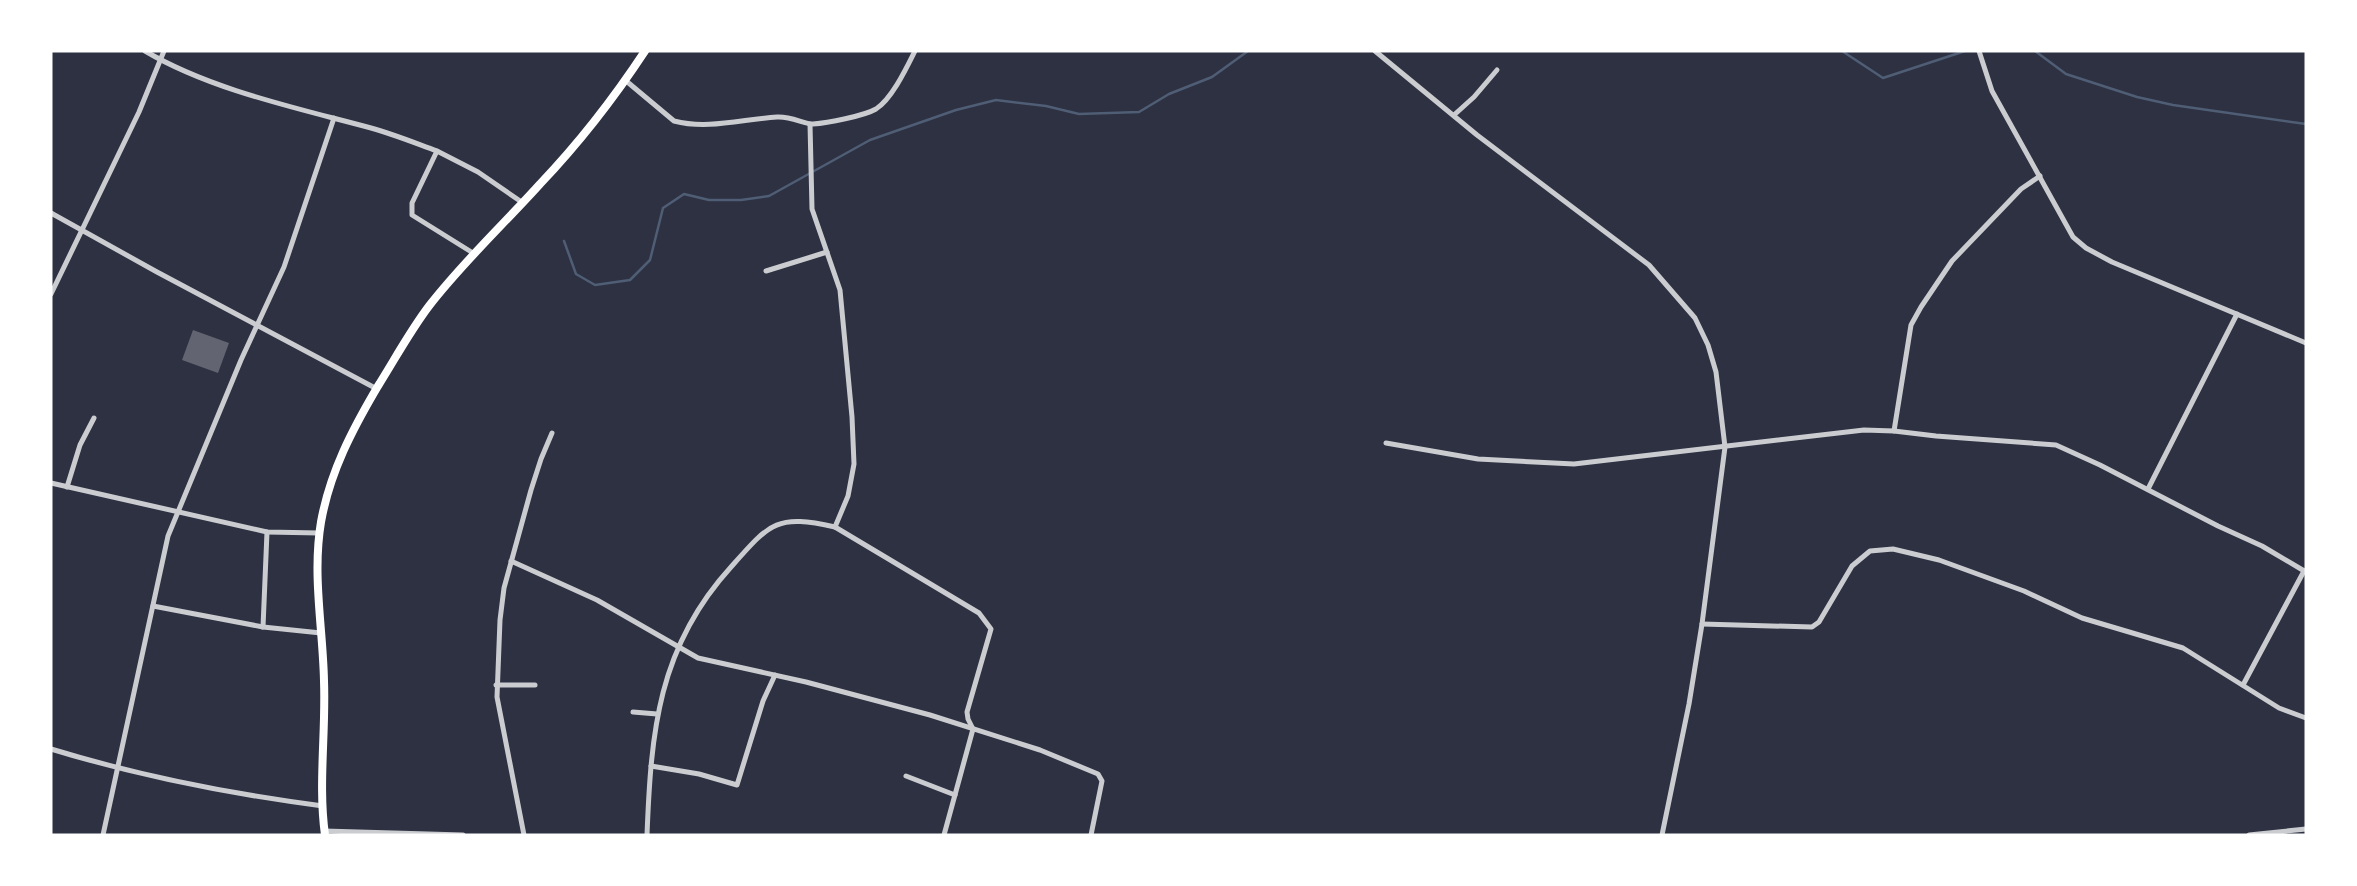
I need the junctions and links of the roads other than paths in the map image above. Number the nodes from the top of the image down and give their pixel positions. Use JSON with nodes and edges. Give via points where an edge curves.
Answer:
{"nodes":[{"id":1,"x":145,"y":51,"type":"edge"},
{"id":2,"x":164,"y":51,"type":"edge"},
{"id":3,"x":645,"y":51,"type":"edge"},
{"id":4,"x":915,"y":51,"type":"edge"},
{"id":5,"x":1375,"y":51,"type":"edge"},
{"id":6,"x":1979,"y":51,"type":"edge"},
{"id":7,"x":161,"y":60,"type":"junction"},
{"id":8,"x":1497,"y":70,"type":"dead end"},
{"id":9,"x":625,"y":80,"type":"junction"},
{"id":10,"x":1454,"y":116,"type":"junction"},
{"id":11,"x":334,"y":118,"type":"junction"},
{"id":12,"x":810,"y":124,"type":"junction"},
{"id":13,"x":437,"y":151,"type":"junction"},
{"id":14,"x":2040,"y":176,"type":"junction"},
{"id":15,"x":523,"y":203,"type":"junction"},
{"id":16,"x":51,"y":213,"type":"edge"},
{"id":17,"x":82,"y":232,"type":"junction"},
{"id":18,"x":827,"y":252,"type":"junction"},
{"id":19,"x":473,"y":253,"type":"junction"},
{"id":20,"x":765,"y":271,"type":"dead end"},
{"id":21,"x":51,"y":294,"type":"edge"},
{"id":22,"x":2236,"y":314,"type":"junction"},
{"id":23,"x":257,"y":326,"type":"junction"},
{"id":24,"x":2306,"y":343,"type":"edge"},
{"id":25,"x":377,"y":388,"type":"junction"},
{"id":26,"x":94,"y":418,"type":"dead end"},
{"id":27,"x":1894,"y":430,"type":"junction"},
{"id":28,"x":552,"y":433,"type":"dead end"},
{"id":29,"x":1386,"y":443,"type":"dead end"},
{"id":30,"x":1726,"y":447,"type":"junction"},
{"id":31,"x":51,"y":483,"type":"edge"},
{"id":32,"x":67,"y":487,"type":"junction"},
{"id":33,"x":2148,"y":489,"type":"junction"},
{"id":34,"x":177,"y":513,"type":"junction"},
{"id":35,"x":835,"y":527,"type":"junction"},
{"id":36,"x":267,"y":532,"type":"junction"},
{"id":37,"x":319,"y":533,"type":"junction"},
{"id":38,"x":512,"y":561,"type":"junction"},
{"id":39,"x":2305,"y":572,"type":"edge"},
{"id":40,"x":153,"y":606,"type":"junction"},
{"id":41,"x":1703,"y":624,"type":"junction"},
{"id":42,"x":263,"y":627,"type":"junction"},
{"id":43,"x":321,"y":633,"type":"junction"},
{"id":44,"x":677,"y":646,"type":"junction"},
{"id":45,"x":775,"y":675,"type":"junction"},
{"id":46,"x":496,"y":685,"type":"junction"},
{"id":47,"x":535,"y":685,"type":"dead end"},
{"id":48,"x":2242,"y":685,"type":"junction"},
{"id":49,"x":633,"y":712,"type":"dead end"},
{"id":50,"x":657,"y":714,"type":"junction"},
{"id":51,"x":2306,"y":718,"type":"edge"},
{"id":52,"x":973,"y":729,"type":"junction"},
{"id":53,"x":51,"y":749,"type":"edge"},
{"id":54,"x":650,"y":766,"type":"junction"},
{"id":55,"x":116,"y":769,"type":"junction"},
{"id":56,"x":906,"y":776,"type":"dead end"},
{"id":57,"x":955,"y":795,"type":"junction"},
{"id":58,"x":323,"y":806,"type":"junction"},
{"id":59,"x":2306,"y":829,"type":"edge"},
{"id":60,"x":324,"y":833,"type":"edge"},
{"id":61,"x":103,"y":835,"type":"edge"},
{"id":62,"x":463,"y":835,"type":"edge"},
{"id":63,"x":524,"y":835,"type":"edge"},
{"id":64,"x":647,"y":835,"type":"edge"},
{"id":65,"x":944,"y":835,"type":"edge"},
{"id":66,"x":1091,"y":835,"type":"edge"},
{"id":67,"x":1662,"y":835,"type":"edge"},
{"id":68,"x":2249,"y":835,"type":"edge"}],
"edges":[{"from":1,"to":7,"type":"street"},
{"from":2,"to":7,"type":"street"},
{"from":3,"to":9,"type":"main road"},
{"from":4,"to":12,"type":"street","via":[[883,104],[868,112]]},
{"from":5,"to":10,"type":"street"},
{"from":6,"to":14,"type":"street","via":[[1987,80]]},
{"from":7,"to":11,"type":"street","via":[[234,89]]},
{"from":7,"to":17,"type":"street"},
{"from":8,"to":10,"type":"street"},
{"from":9,"to":12,"type":"street","via":[[674,121],[720,123],[776,117]]},
{"from":9,"to":15,"type":"main road"},
{"from":10,"to":30,"type":"street","via":[[1649,265],[1683,302],[1702,329],[1712,358]]},
{"from":11,"to":13,"type":"street"},
{"from":11,"to":23,"type":"street","via":[[284,267]]},
{"from":12,"to":18,"type":"street","via":[[812,209]]},
{"from":13,"to":15,"type":"street","via":[[487,177]]},
{"from":13,"to":19,"type":"street","via":[[412,203],[412,215]]},
{"from":14,"to":22,"type":"street","via":[[2073,237],[2086,248]]},
{"from":14,"to":27,"type":"street","via":[[2021,189],[1952,261],[1921,307],[1907,343]]},
{"from":15,"to":19,"type":"main road"},
{"from":16,"to":17,"type":"street"},
{"from":17,"to":21,"type":"street"},
{"from":17,"to":23,"type":"street"},
{"from":18,"to":20,"type":"street"},
{"from":18,"to":35,"type":"street","via":[[840,290],[853,452],[848,496]]},
{"from":19,"to":25,"type":"main road","via":[[423,314]]},
{"from":22,"to":24,"type":"street"},
{"from":22,"to":33,"type":"street"},
{"from":23,"to":25,"type":"street"},
{"from":23,"to":34,"type":"street"},
{"from":25,"to":37,"type":"main road","via":[[338,461]]},
{"from":26,"to":32,"type":"street"},
{"from":27,"to":30,"type":"street"},
{"from":27,"to":33,"type":"street","via":[[2056,445]]},
{"from":28,"to":38,"type":"street"},
{"from":29,"to":30,"type":"street","via":[[1478,459],[1574,464]]},
{"from":30,"to":41,"type":"street"},
{"from":31,"to":32,"type":"street"},
{"from":32,"to":34,"type":"street"},
{"from":33,"to":39,"type":"street"},
{"from":34,"to":36,"type":"street"},
{"from":34,"to":40,"type":"street"},
{"from":35,"to":44,"type":"street","via":[[796,520],[771,527],[710,591]]},
{"from":35,"to":52,"type":"street","via":[[979,613],[991,626],[967,712]]},
{"from":36,"to":37,"type":"street"},
{"from":36,"to":42,"type":"street"},
{"from":37,"to":43,"type":"main road"},
{"from":38,"to":44,"type":"street","via":[[597,600]]},
{"from":38,"to":46,"type":"street","via":[[504,588]]},
{"from":39,"to":48,"type":"street"},
{"from":40,"to":42,"type":"street"},
{"from":40,"to":55,"type":"street"},
{"from":41,"to":48,"type":"street","via":[[1812,627],[1852,566],[1870,551],[1893,549],[2024,591],[2082,618],[2183,648]]},
{"from":41,"to":67,"type":"street"},
{"from":42,"to":43,"type":"street"},
{"from":43,"to":58,"type":"main road"},
{"from":44,"to":45,"type":"street","via":[[698,658]]},
{"from":44,"to":50,"type":"street"},
{"from":45,"to":52,"type":"street"},
{"from":45,"to":54,"type":"street","via":[[737,785]]},
{"from":46,"to":47,"type":"street"},
{"from":46,"to":63,"type":"street"},
{"from":48,"to":51,"type":"street","via":[[2278,708]]},
{"from":49,"to":50,"type":"street"},
{"from":50,"to":54,"type":"street"},
{"from":52,"to":57,"type":"street"},
{"from":52,"to":66,"type":"street","via":[[1098,774],[1102,781]]},
{"from":53,"to":55,"type":"street"},
{"from":54,"to":64,"type":"street"},
{"from":55,"to":58,"type":"street"},
{"from":55,"to":61,"type":"street"},
{"from":56,"to":57,"type":"street"},
{"from":57,"to":65,"type":"street"},
{"from":58,"to":60,"type":"main road"},
{"from":59,"to":68,"type":"street"},
{"from":60,"to":62,"type":"street"}]}
